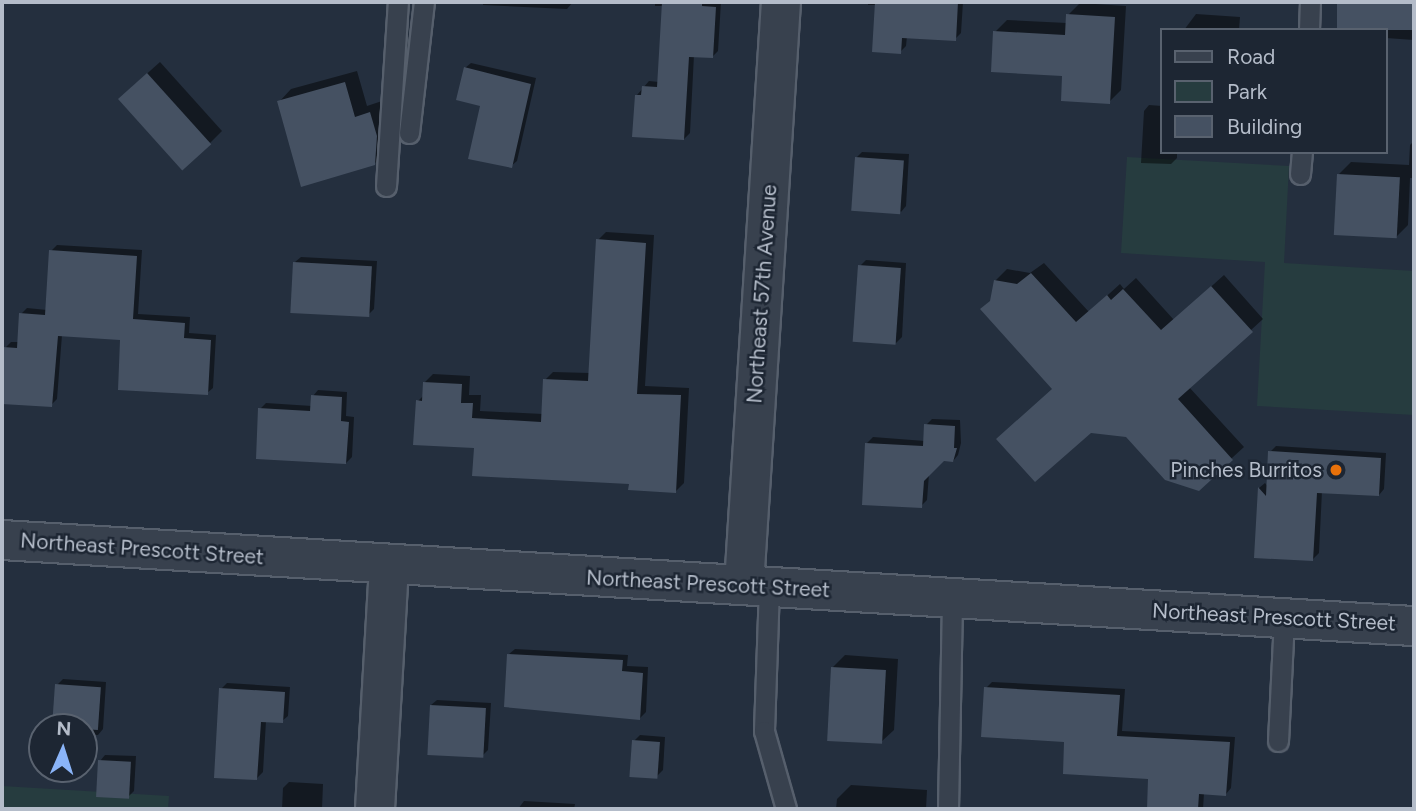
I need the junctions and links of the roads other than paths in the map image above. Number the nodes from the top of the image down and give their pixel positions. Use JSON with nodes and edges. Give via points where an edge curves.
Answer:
{"nodes":[{"id":1,"x":398,"y":2,"type":"edge"},
{"id":2,"x":424,"y":2,"type":"edge"},
{"id":3,"x":781,"y":2,"type":"edge"},
{"id":4,"x":1310,"y":2,"type":"edge"},
{"id":5,"x":1309,"y":28,"type":"edge"},
{"id":6,"x":409,"y":132,"type":"dead end"},
{"id":7,"x":1302,"y":154,"type":"edge"},
{"id":8,"x":1300,"y":174,"type":"dead end"},
{"id":9,"x":386,"y":186,"type":"dead end"},
{"id":10,"x":2,"y":540,"type":"edge"},
{"id":11,"x":389,"y":565,"type":"junction"},
{"id":12,"x":757,"y":586,"type":"junction"},
{"id":13,"x":952,"y":599,"type":"junction"},
{"id":14,"x":1284,"y":618,"type":"junction"},
{"id":15,"x":1414,"y":626,"type":"edge"},
{"id":16,"x":1278,"y":741,"type":"dead end"},
{"id":17,"x":375,"y":809,"type":"edge"},
{"id":18,"x":786,"y":809,"type":"edge"},
{"id":19,"x":948,"y":809,"type":"edge"}],
"edges":[{"from":1,"to":9,"type":"lane"},
{"from":2,"to":6,"type":"lane"},
{"from":3,"to":12,"type":"street","name":"Northeast 57th Avenue"},
{"from":4,"to":5,"type":"lane"},
{"from":7,"to":8,"type":"lane"},
{"from":10,"to":11,"type":"street","name":"Northeast Prescott Street"},
{"from":11,"to":12,"type":"street","name":"Northeast Prescott Street"},
{"from":11,"to":17,"type":"street"},
{"from":12,"to":13,"type":"street","name":"Northeast Prescott Street"},
{"from":12,"to":18,"type":"lane","via":[[764,731]]},
{"from":13,"to":14,"type":"street","name":"Northeast Prescott Street"},
{"from":13,"to":19,"type":"lane"},
{"from":14,"to":15,"type":"street","name":"Northeast Prescott Street"},
{"from":14,"to":16,"type":"lane"}]}
